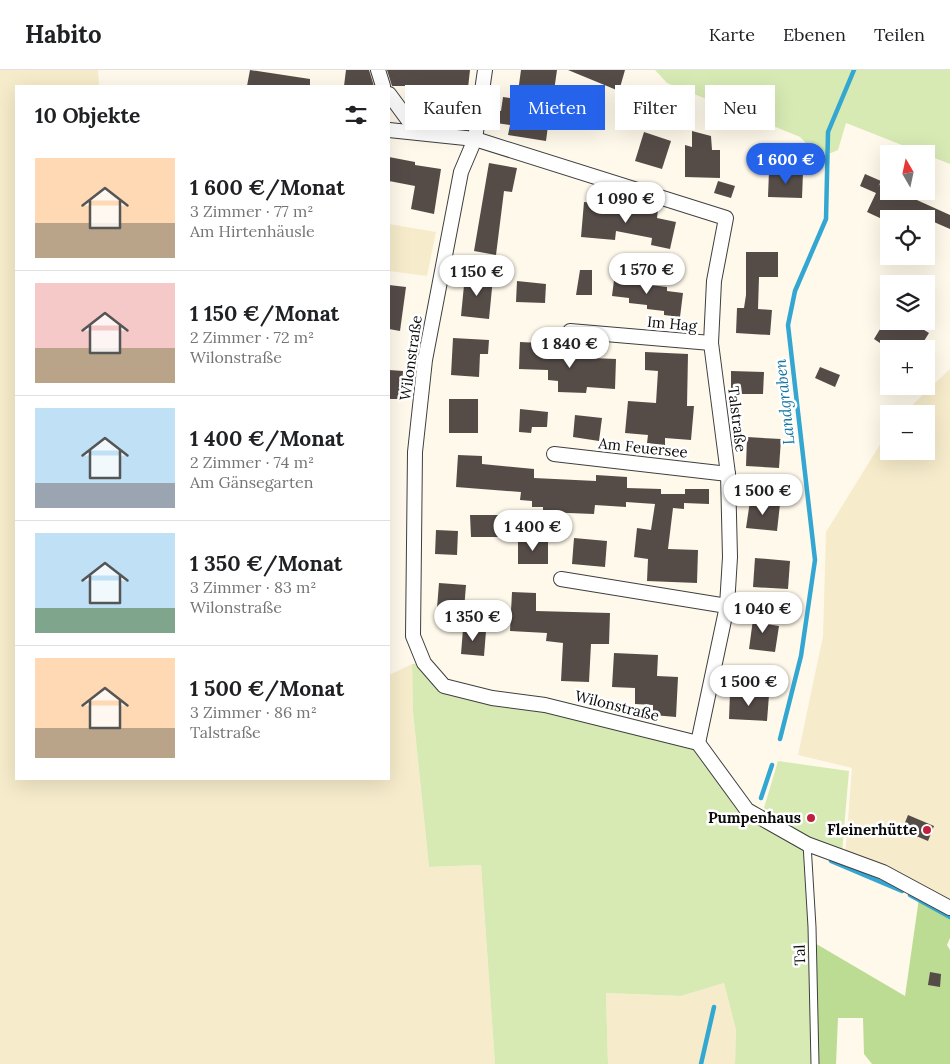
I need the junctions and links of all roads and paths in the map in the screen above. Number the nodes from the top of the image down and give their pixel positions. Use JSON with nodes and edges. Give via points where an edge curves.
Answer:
{"nodes":[{"id":1,"x":378,"y":70,"type":"edge"},
{"id":2,"x":486,"y":70,"type":"edge"},
{"id":3,"x":383,"y":85,"type":"edge"},
{"id":4,"x":390,"y":95,"type":"edge"},
{"id":5,"x":390,"y":130,"type":"edge"},
{"id":6,"x":417,"y":132,"type":"junction"},
{"id":7,"x":475,"y":139,"type":"junction"},
{"id":8,"x":570,"y":332,"type":"dead end"},
{"id":9,"x":711,"y":343,"type":"junction"},
{"id":10,"x":554,"y":454,"type":"dead end"},
{"id":11,"x":728,"y":474,"type":"junction"},
{"id":12,"x":561,"y":579,"type":"dead end"},
{"id":13,"x":727,"y":606,"type":"junction"},
{"id":14,"x":698,"y":743,"type":"junction"},
{"id":15,"x":807,"y":844,"type":"junction"},
{"id":16,"x":950,"y":908,"type":"edge"},
{"id":17,"x":816,"y":1064,"type":"edge"}],
"edges":[{"from":1,"to":3,"type":"street"},
{"from":2,"to":7,"type":"street","name":"Wilonstraße"},
{"from":4,"to":6,"type":"street"},
{"from":5,"to":6,"type":"street"},
{"from":6,"to":7,"type":"street"},
{"from":7,"to":9,"type":"street","name":"Talstraße","via":[[726,218],[714,281]]},
{"from":7,"to":14,"type":"street","name":"Wilonstraße","via":[[461,172],[425,360],[415,452],[413,636],[424,662],[444,686],[492,698],[545,705]]},
{"from":8,"to":9,"type":"street","name":"Im Hag"},
{"from":9,"to":11,"type":"street","name":"Talstraße"},
{"from":10,"to":11,"type":"street","name":"Am Feuersee"},
{"from":11,"to":13,"type":"street","name":"Talstraße","via":[[730,557]]},
{"from":12,"to":13,"type":"street"},
{"from":13,"to":14,"type":"street","name":"Talstraße"},
{"from":14,"to":15,"type":"street","via":[[747,810]]},
{"from":15,"to":16,"type":"street","via":[[883,872]]},
{"from":15,"to":17,"type":"lane","name":"Tal"}]}
